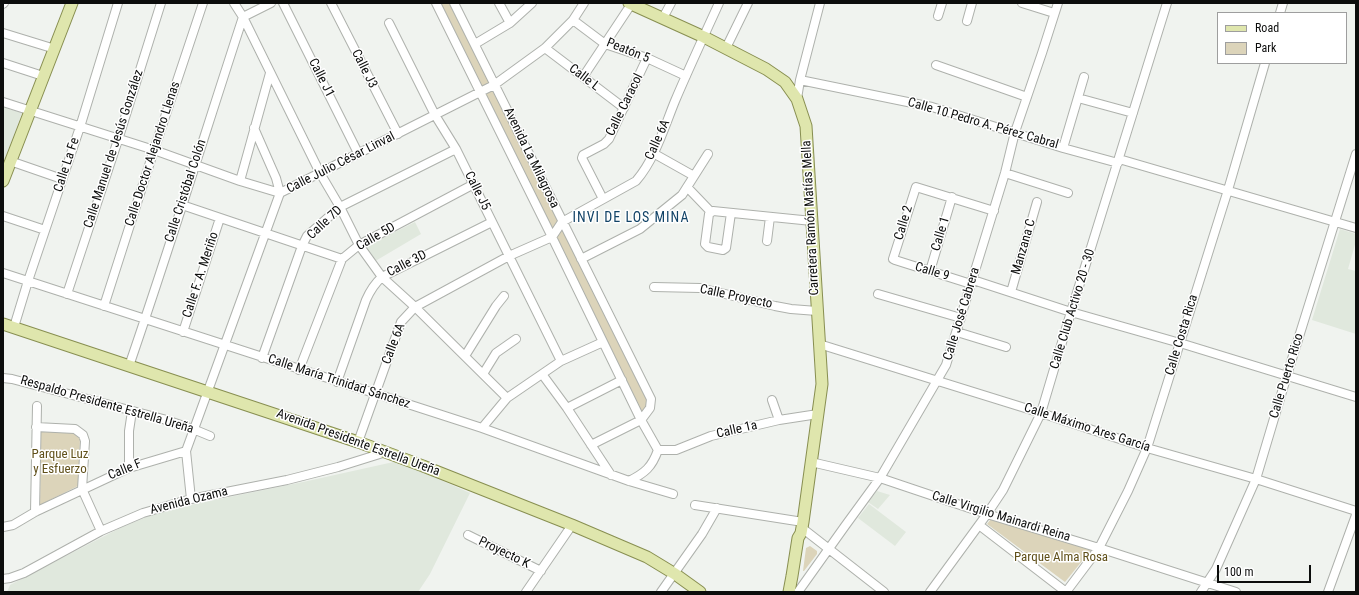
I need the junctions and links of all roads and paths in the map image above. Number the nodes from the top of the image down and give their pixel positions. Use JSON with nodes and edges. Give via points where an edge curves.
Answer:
{"nodes":[{"id":1,"x":72,"y":3,"type":"edge"},
{"id":2,"x":118,"y":3,"type":"edge"},
{"id":3,"x":161,"y":3,"type":"edge"},
{"id":4,"x":203,"y":3,"type":"edge"},
{"id":5,"x":234,"y":3,"type":"edge"},
{"id":6,"x":271,"y":3,"type":"edge"},
{"id":7,"x":283,"y":3,"type":"edge"},
{"id":8,"x":331,"y":3,"type":"edge"},
{"id":9,"x":436,"y":3,"type":"edge"},
{"id":10,"x":454,"y":3,"type":"edge"},
{"id":11,"x":499,"y":3,"type":"edge"},
{"id":12,"x":584,"y":3,"type":"edge"},
{"id":13,"x":631,"y":3,"type":"edge"},
{"id":14,"x":671,"y":3,"type":"edge"},
{"id":15,"x":719,"y":3,"type":"edge"},
{"id":16,"x":748,"y":3,"type":"edge"},
{"id":17,"x":820,"y":3,"type":"edge"},
{"id":18,"x":942,"y":3,"type":"edge"},
{"id":19,"x":972,"y":3,"type":"edge"},
{"id":20,"x":1022,"y":3,"type":"edge"},
{"id":21,"x":1058,"y":3,"type":"edge"},
{"id":22,"x":1167,"y":3,"type":"edge"},
{"id":23,"x":529,"y":4,"type":"edge"},
{"id":24,"x":1054,"y":13,"type":"junction"},
{"id":25,"x":938,"y":16,"type":"dead end"},
{"id":26,"x":243,"y":17,"type":"junction"},
{"id":27,"x":663,"y":18,"type":"junction"},
{"id":28,"x":573,"y":20,"type":"junction"},
{"id":29,"x":967,"y":20,"type":"dead end"},
{"id":30,"x":389,"y":23,"type":"dead end"},
{"id":31,"x":510,"y":23,"type":"junction"},
{"id":32,"x":3,"y":33,"type":"edge"},
{"id":33,"x":704,"y":37,"type":"junction"},
{"id":34,"x":475,"y":44,"type":"junction"},
{"id":35,"x":605,"y":44,"type":"junction"},
{"id":36,"x":545,"y":48,"type":"junction"},
{"id":37,"x":726,"y":48,"type":"junction"},
{"id":38,"x":55,"y":49,"type":"junction"},
{"id":39,"x":647,"y":58,"type":"junction"},
{"id":40,"x":3,"y":63,"type":"edge"},
{"id":41,"x":1265,"y":64,"type":"edge"},
{"id":42,"x":936,"y":65,"type":"dead end"},
{"id":43,"x":270,"y":73,"type":"junction"},
{"id":44,"x":43,"y":76,"type":"junction"},
{"id":45,"x":686,"y":76,"type":"junction"},
{"id":46,"x":583,"y":77,"type":"junction"},
{"id":47,"x":1084,"y":77,"type":"dead end"},
{"id":48,"x":800,"y":80,"type":"junction"},
{"id":49,"x":494,"y":85,"type":"junction"},
{"id":50,"x":479,"y":92,"type":"junction"},
{"id":51,"x":1027,"y":96,"type":"junction"},
{"id":52,"x":1078,"y":98,"type":"junction"},
{"id":53,"x":797,"y":99,"type":"junction"},
{"id":54,"x":3,"y":102,"type":"edge"},
{"id":55,"x":624,"y":108,"type":"junction"},
{"id":56,"x":30,"y":111,"type":"junction"},
{"id":57,"x":1133,"y":113,"type":"junction"},
{"id":58,"x":435,"y":115,"type":"junction"},
{"id":59,"x":80,"y":127,"type":"junction"},
{"id":60,"x":254,"y":128,"type":"junction"},
{"id":61,"x":1015,"y":132,"type":"junction"},
{"id":62,"x":398,"y":134,"type":"junction"},
{"id":63,"x":118,"y":140,"type":"junction"},
{"id":64,"x":1063,"y":148,"type":"junction"},
{"id":65,"x":456,"y":149,"type":"junction"},
{"id":66,"x":154,"y":150,"type":"junction"},
{"id":67,"x":653,"y":153,"type":"junction"},
{"id":68,"x":358,"y":154,"type":"junction"},
{"id":69,"x":708,"y":154,"type":"dead end"},
{"id":70,"x":1356,"y":154,"type":"edge"},
{"id":71,"x":10,"y":161,"type":"junction"},
{"id":72,"x":1119,"y":161,"type":"junction"},
{"id":73,"x":194,"y":165,"type":"junction"},
{"id":74,"x":320,"y":173,"type":"junction"},
{"id":75,"x":1005,"y":173,"type":"junction"},
{"id":76,"x":694,"y":176,"type":"junction"},
{"id":77,"x":62,"y":179,"type":"junction"},
{"id":78,"x":3,"y":181,"type":"edge"},
{"id":79,"x":240,"y":181,"type":"junction"},
{"id":80,"x":474,"y":184,"type":"junction"},
{"id":81,"x":688,"y":187,"type":"junction"},
{"id":82,"x":1228,"y":190,"type":"junction"},
{"id":83,"x":280,"y":193,"type":"junction"},
{"id":84,"x":1068,"y":193,"type":"dead end"},
{"id":85,"x":952,"y":198,"type":"junction"},
{"id":86,"x":603,"y":199,"type":"junction"},
{"id":87,"x":1037,"y":202,"type":"dead end"},
{"id":88,"x":182,"y":205,"type":"junction"},
{"id":89,"x":340,"y":207,"type":"junction"},
{"id":90,"x":994,"y":211,"type":"junction"},
{"id":91,"x":711,"y":212,"type":"junction"},
{"id":92,"x":731,"y":213,"type":"junction"},
{"id":93,"x":3,"y":216,"type":"edge"},
{"id":94,"x":770,"y":217,"type":"junction"},
{"id":95,"x":220,"y":218,"type":"junction"},
{"id":96,"x":812,"y":221,"type":"junction"},
{"id":97,"x":492,"y":222,"type":"junction"},
{"id":98,"x":562,"y":222,"type":"junction"},
{"id":99,"x":1335,"y":222,"type":"junction"},
{"id":100,"x":1356,"y":228,"type":"edge"},
{"id":101,"x":45,"y":230,"type":"junction"},
{"id":102,"x":266,"y":235,"type":"junction"},
{"id":103,"x":552,"y":237,"type":"junction"},
{"id":104,"x":767,"y":241,"type":"dead end"},
{"id":105,"x":359,"y":245,"type":"junction"},
{"id":106,"x":302,"y":246,"type":"junction"},
{"id":107,"x":510,"y":256,"type":"junction"},
{"id":108,"x":581,"y":259,"type":"junction"},
{"id":109,"x":342,"y":260,"type":"junction"},
{"id":110,"x":894,"y":260,"type":"joint"},
{"id":111,"x":930,"y":272,"type":"junction"},
{"id":112,"x":3,"y":273,"type":"edge"},
{"id":113,"x":382,"y":277,"type":"junction"},
{"id":114,"x":28,"y":281,"type":"junction"},
{"id":115,"x":972,"y":282,"type":"junction"},
{"id":116,"x":654,"y":287,"type":"dead end"},
{"id":117,"x":1011,"y":292,"type":"junction"},
{"id":118,"x":67,"y":294,"type":"junction"},
{"id":119,"x":878,"y":294,"type":"dead end"},
{"id":120,"x":504,"y":296,"type":"dead end"},
{"id":121,"x":104,"y":306,"type":"junction"},
{"id":122,"x":415,"y":307,"type":"junction"},
{"id":123,"x":817,"y":311,"type":"junction"},
{"id":124,"x":1071,"y":312,"type":"junction"},
{"id":125,"x":961,"y":318,"type":"junction"},
{"id":126,"x":145,"y":319,"type":"junction"},
{"id":127,"x":8,"y":326,"type":"edge"},
{"id":128,"x":183,"y":332,"type":"junction"},
{"id":129,"x":957,"y":332,"type":"junction"},
{"id":130,"x":516,"y":339,"type":"dead end"},
{"id":131,"x":603,"y":342,"type":"junction"},
{"id":132,"x":1180,"y":343,"type":"junction"},
{"id":133,"x":819,"y":344,"type":"junction"},
{"id":134,"x":224,"y":345,"type":"junction"},
{"id":135,"x":1006,"y":347,"type":"dead end"},
{"id":136,"x":465,"y":356,"type":"junction"},
{"id":137,"x":262,"y":358,"type":"junction"},
{"id":138,"x":561,"y":361,"type":"junction"},
{"id":139,"x":129,"y":366,"type":"junction"},
{"id":140,"x":299,"y":370,"type":"junction"},
{"id":141,"x":483,"y":374,"type":"junction"},
{"id":142,"x":542,"y":374,"type":"junction"},
{"id":143,"x":1287,"y":375,"type":"junction"},
{"id":144,"x":3,"y":378,"type":"edge"},
{"id":145,"x":622,"y":380,"type":"junction"},
{"id":146,"x":337,"y":382,"type":"junction"},
{"id":147,"x":938,"y":382,"type":"junction"},
{"id":148,"x":208,"y":392,"type":"junction"},
{"id":149,"x":375,"y":394,"type":"junction"},
{"id":150,"x":1356,"y":396,"type":"edge"},
{"id":151,"x":507,"y":398,"type":"junction"},
{"id":152,"x":772,"y":400,"type":"dead end"},
{"id":153,"x":37,"y":406,"type":"dead end"},
{"id":154,"x":567,"y":408,"type":"junction"},
{"id":155,"x":132,"y":411,"type":"junction"},
{"id":156,"x":1042,"y":413,"type":"junction"},
{"id":157,"x":818,"y":414,"type":"junction"},
{"id":158,"x":641,"y":420,"type":"junction"},
{"id":159,"x":779,"y":420,"type":"junction"},
{"id":160,"x":36,"y":427,"type":"junction"},
{"id":161,"x":482,"y":428,"type":"junction"},
{"id":162,"x":193,"y":429,"type":"junction"},
{"id":163,"x":210,"y":436,"type":"dead end"},
{"id":164,"x":358,"y":442,"type":"junction"},
{"id":165,"x":591,"y":445,"type":"junction"},
{"id":166,"x":1147,"y":448,"type":"junction"},
{"id":167,"x":658,"y":450,"type":"junction"},
{"id":168,"x":186,"y":451,"type":"junction"},
{"id":169,"x":386,"y":452,"type":"junction"},
{"id":170,"x":811,"y":462,"type":"junction"},
{"id":171,"x":129,"y":468,"type":"junction"},
{"id":172,"x":611,"y":475,"type":"junction"},
{"id":173,"x":880,"y":478,"type":"junction"},
{"id":174,"x":1256,"y":479,"type":"junction"},
{"id":175,"x":629,"y":481,"type":"junction"},
{"id":176,"x":82,"y":489,"type":"junction"},
{"id":177,"x":673,"y":494,"type":"dead end"},
{"id":178,"x":191,"y":499,"type":"junction"},
{"id":179,"x":695,"y":505,"type":"dead end"},
{"id":180,"x":717,"y":508,"type":"junction"},
{"id":181,"x":1356,"y":511,"type":"edge"},
{"id":182,"x":35,"y":512,"type":"junction"},
{"id":183,"x":987,"y":514,"type":"junction"},
{"id":184,"x":1356,"y":515,"type":"edge"},
{"id":185,"x":979,"y":524,"type":"junction"},
{"id":186,"x":572,"y":525,"type":"junction"},
{"id":187,"x":3,"y":527,"type":"edge"},
{"id":188,"x":802,"y":528,"type":"junction"},
{"id":189,"x":102,"y":532,"type":"junction"},
{"id":190,"x":468,"y":535,"type":"dead end"},
{"id":191,"x":829,"y":548,"type":"junction"},
{"id":192,"x":1100,"y":548,"type":"junction"},
{"id":193,"x":541,"y":571,"type":"junction"},
{"id":194,"x":675,"y":574,"type":"junction"},
{"id":195,"x":3,"y":578,"type":"edge"},
{"id":196,"x":1207,"y":584,"type":"junction"},
{"id":197,"x":526,"y":592,"type":"edge"},
{"id":198,"x":661,"y":592,"type":"edge"},
{"id":199,"x":700,"y":592,"type":"edge"},
{"id":200,"x":789,"y":592,"type":"edge"},
{"id":201,"x":798,"y":592,"type":"edge"},
{"id":202,"x":884,"y":592,"type":"edge"},
{"id":203,"x":930,"y":592,"type":"edge"},
{"id":204,"x":1066,"y":592,"type":"edge"},
{"id":205,"x":1201,"y":592,"type":"edge"},
{"id":206,"x":1236,"y":592,"type":"edge"},
{"id":207,"x":1328,"y":592,"type":"edge"}],
"edges":[{"from":1,"to":38,"type":"main road"},
{"from":2,"to":59,"type":"street","name":"Calle La Fe"},
{"from":3,"to":63,"type":"street","name":"Calle Manuel de Jesús González"},
{"from":4,"to":66,"type":"street","name":"Calle Doctor Alejandro Llenas"},
{"from":5,"to":26,"type":"street"},
{"from":6,"to":26,"type":"street"},
{"from":7,"to":68,"type":"street","name":"Calle J1"},
{"from":8,"to":62,"type":"street","name":"Calle J3"},
{"from":9,"to":50,"type":"street","name":"Avenida La Milagrosa"},
{"from":10,"to":34,"type":"street","name":"Avenida La Milagrosa"},
{"from":11,"to":31,"type":"street"},
{"from":12,"to":28,"type":"street","name":"Calle Julio César Linval"},
{"from":13,"to":27,"type":"main road","name":"Carretera Ramón Matías Mella"},
{"from":13,"to":35,"type":"street"},
{"from":14,"to":27,"type":"street"},
{"from":15,"to":33,"type":"street","name":"Calle 6A"},
{"from":16,"to":37,"type":"street"},
{"from":17,"to":48,"type":"street"},
{"from":18,"to":25,"type":"street"},
{"from":19,"to":29,"type":"street"},
{"from":20,"to":24,"type":"street"},
{"from":21,"to":24,"type":"street","name":"Calle José Cabrera"},
{"from":22,"to":57,"type":"street","name":"Calle Club Activo 20 - 30"},
{"from":23,"to":31,"type":"street"},
{"from":24,"to":51,"type":"street","name":"Calle José Cabrera"},
{"from":26,"to":43,"type":"street"},
{"from":26,"to":73,"type":"street","name":"Calle Cristóbal Colón"},
{"from":27,"to":33,"type":"main road","name":"Carretera Ramón Matías Mella"},
{"from":28,"to":35,"type":"street","name":"Peatón 5"},
{"from":28,"to":36,"type":"street","name":"Calle Julio César Linval"},
{"from":30,"to":58,"type":"street","name":"Calle J5"},
{"from":31,"to":34,"type":"street"},
{"from":32,"to":38,"type":"street"},
{"from":33,"to":37,"type":"main road","name":"Carretera Ramón Matías Mella"},
{"from":33,"to":45,"type":"street","name":"Calle 6A"},
{"from":34,"to":49,"type":"street","name":"Avenida La Milagrosa"},
{"from":35,"to":39,"type":"street","name":"Peatón 5"},
{"from":35,"to":46,"type":"street"},
{"from":36,"to":46,"type":"street","name":"Calle L"},
{"from":36,"to":49,"type":"street","name":"Calle Julio César Linval"},
{"from":37,"to":53,"type":"main road","name":"Carretera Ramón Matías Mella","via":[[785,82]]},
{"from":38,"to":44,"type":"main road"},
{"from":39,"to":45,"type":"street","name":"Peatón 5"},
{"from":39,"to":55,"type":"street","name":"Calle Caracol"},
{"from":40,"to":44,"type":"street"},
{"from":41,"to":82,"type":"street","name":"Calle Costa Rica"},
{"from":42,"to":51,"type":"street"},
{"from":43,"to":60,"type":"street"},
{"from":43,"to":74,"type":"street"},
{"from":44,"to":56,"type":"main road"},
{"from":45,"to":67,"type":"street","name":"Calle 6A"},
{"from":46,"to":55,"type":"street","name":"Calle L"},
{"from":47,"to":52,"type":"street"},
{"from":48,"to":53,"type":"street"},
{"from":48,"to":61,"type":"street","name":"Calle 10 Pedro A. Pérez Cabral","via":[[932,107]]},
{"from":49,"to":50,"type":"street","name":"Calle Julio César Linval"},
{"from":49,"to":98,"type":"street","name":"Avenida La Milagrosa"},
{"from":50,"to":58,"type":"street","name":"Calle Julio César Linval"},
{"from":50,"to":103,"type":"street","name":"Avenida La Milagrosa"},
{"from":51,"to":61,"type":"street","name":"Calle José Cabrera"},
{"from":52,"to":57,"type":"street"},
{"from":52,"to":64,"type":"street"},
{"from":53,"to":96,"type":"main road","name":"Carretera Ramón Matías Mella","via":[[806,126]]},
{"from":54,"to":56,"type":"street"},
{"from":55,"to":86,"type":"street","name":"Calle Caracol","via":[[607,142],[582,158]]},
{"from":56,"to":59,"type":"street"},
{"from":56,"to":71,"type":"main road"},
{"from":57,"to":72,"type":"street","name":"Calle Club Activo 20 - 30"},
{"from":58,"to":62,"type":"street","name":"Calle Julio César Linval"},
{"from":58,"to":65,"type":"street","name":"Calle J5"},
{"from":59,"to":63,"type":"street"},
{"from":59,"to":77,"type":"street","name":"Calle La Fe"},
{"from":60,"to":79,"type":"street"},
{"from":60,"to":83,"type":"street"},
{"from":61,"to":64,"type":"street","name":"Calle 10 Pedro A. Pérez Cabral"},
{"from":61,"to":75,"type":"street","name":"Calle José Cabrera"},
{"from":62,"to":68,"type":"street","name":"Calle Julio César Linval"},
{"from":63,"to":66,"type":"street"},
{"from":63,"to":118,"type":"street","name":"Calle Manuel de Jesús González"},
{"from":64,"to":72,"type":"street","name":"Calle 10 Pedro A. Pérez Cabral"},
{"from":65,"to":80,"type":"street","name":"Calle J5"},
{"from":65,"to":89,"type":"street","name":"Calle 7D"},
{"from":66,"to":73,"type":"street"},
{"from":66,"to":121,"type":"street","name":"Calle Doctor Alejandro Llenas"},
{"from":67,"to":76,"type":"street"},
{"from":67,"to":86,"type":"street","name":"Calle 6A","via":[[636,181]]},
{"from":68,"to":74,"type":"street","name":"Calle Julio César Linval"},
{"from":69,"to":76,"type":"street"},
{"from":70,"to":99,"type":"street","name":"Calle Puerto Rico"},
{"from":71,"to":77,"type":"street"},
{"from":71,"to":78,"type":"main road"},
{"from":72,"to":82,"type":"street","name":"Calle 10 Pedro A. Pérez Cabral"},
{"from":72,"to":124,"type":"street","name":"Calle Club Activo 20 - 30"},
{"from":73,"to":79,"type":"street"},
{"from":73,"to":88,"type":"street","name":"Calle Cristóbal Colón"},
{"from":74,"to":83,"type":"street","name":"Calle Julio César Linval"},
{"from":74,"to":89,"type":"street"},
{"from":75,"to":84,"type":"street"},
{"from":75,"to":90,"type":"street","name":"Calle José Cabrera"},
{"from":76,"to":81,"type":"street"},
{"from":77,"to":101,"type":"street","name":"Calle La Fe"},
{"from":79,"to":83,"type":"street"},
{"from":80,"to":97,"type":"street","name":"Calle J5"},
{"from":80,"to":105,"type":"street","name":"Calle 5D"},
{"from":81,"to":91,"type":"street"},
{"from":81,"to":108,"type":"street","via":[[682,195],[640,229]]},
{"from":82,"to":99,"type":"street","name":"Calle 10 Pedro A. Pérez Cabral"},
{"from":82,"to":132,"type":"street","name":"Calle Costa Rica"},
{"from":83,"to":102,"type":"street","name":"Calle Julio César Linval"},
{"from":85,"to":90,"type":"street"},
{"from":85,"to":110,"type":"street","name":"Calle 2","via":[[916,188]]},
{"from":85,"to":111,"type":"street","name":"Calle 1"},
{"from":86,"to":98,"type":"street","name":"Calle 6A"},
{"from":87,"to":117,"type":"street","name":"Manzana C"},
{"from":88,"to":95,"type":"street"},
{"from":88,"to":126,"type":"street","name":"Calle Cristóbal Colón"},
{"from":89,"to":105,"type":"street"},
{"from":89,"to":106,"type":"street","name":"Calle 7D","via":[[307,236]]},
{"from":90,"to":115,"type":"street","name":"Calle José Cabrera"},
{"from":91,"to":92,"type":"street"},
{"from":91,"to":92,"type":"street","via":[[705,244],[723,250],[726,248]]},
{"from":92,"to":94,"type":"street"},
{"from":93,"to":101,"type":"street"},
{"from":94,"to":96,"type":"street"},
{"from":94,"to":104,"type":"street"},
{"from":95,"to":102,"type":"street"},
{"from":95,"to":128,"type":"street","name":"Calle F. A. Meriño"},
{"from":96,"to":123,"type":"main road","name":"Carretera Ramón Matías Mella"},
{"from":97,"to":107,"type":"street","name":"Calle J5"},
{"from":97,"to":113,"type":"street","name":"Calle 3D"},
{"from":98,"to":103,"type":"street","name":"Calle 6A"},
{"from":98,"to":108,"type":"street","name":"Avenida La Milagrosa"},
{"from":99,"to":100,"type":"street","name":"Calle 10 Pedro A. Pérez Cabral"},
{"from":99,"to":143,"type":"street","name":"Calle Puerto Rico"},
{"from":101,"to":114,"type":"street","name":"Calle La Fe"},
{"from":102,"to":106,"type":"street"},
{"from":102,"to":134,"type":"street","name":"Calle Julio César Linval"},
{"from":103,"to":107,"type":"street","name":"Calle 6A"},
{"from":103,"to":131,"type":"street","name":"Avenida La Milagrosa"},
{"from":105,"to":109,"type":"street","name":"Calle 5D"},
{"from":105,"to":113,"type":"street"},
{"from":106,"to":109,"type":"street"},
{"from":106,"to":137,"type":"street","name":"Calle 7D"},
{"from":107,"to":122,"type":"street","name":"Calle 6A"},
{"from":107,"to":138,"type":"street","name":"Calle J5"},
{"from":108,"to":158,"type":"street","name":"Avenida La Milagrosa","via":[[651,399],[650,408]]},
{"from":109,"to":140,"type":"street","name":"Calle 5D"},
{"from":110,"to":111,"type":"street","name":"Calle 9"},
{"from":111,"to":115,"type":"street","name":"Calle 9"},
{"from":112,"to":114,"type":"street","name":"Calle María Trinidad Sánchez"},
{"from":113,"to":122,"type":"street"},
{"from":113,"to":146,"type":"street","name":"Calle 3D","via":[[371,289]]},
{"from":114,"to":118,"type":"street","name":"Calle María Trinidad Sánchez"},
{"from":114,"to":127,"type":"street","name":"Calle La Fe"},
{"from":115,"to":117,"type":"street","name":"Calle 9"},
{"from":115,"to":125,"type":"street","name":"Calle José Cabrera"},
{"from":116,"to":123,"type":"street","name":"Calle Proyecto","via":[[700,288],[780,307]]},
{"from":117,"to":124,"type":"street","name":"Calle 9"},
{"from":118,"to":121,"type":"street","name":"Calle María Trinidad Sánchez"},
{"from":119,"to":125,"type":"street"},
{"from":120,"to":136,"type":"street"},
{"from":121,"to":126,"type":"street","name":"Calle María Trinidad Sánchez"},
{"from":122,"to":136,"type":"street"},
{"from":122,"to":149,"type":"street","name":"Calle 6A","via":[[401,322]]},
{"from":123,"to":133,"type":"main road","name":"Carretera Ramón Matías Mella"},
{"from":124,"to":132,"type":"street","name":"Calle 9"},
{"from":124,"to":156,"type":"street","name":"Calle Club Activo 20 - 30"},
{"from":125,"to":129,"type":"street","name":"Calle José Cabrera"},
{"from":126,"to":128,"type":"street","name":"Calle María Trinidad Sánchez"},
{"from":126,"to":139,"type":"street","name":"Calle Cristóbal Colón"},
{"from":127,"to":139,"type":"main road","name":"Avenida Presidente Estrella Ureña"},
{"from":128,"to":134,"type":"street","name":"Calle María Trinidad Sánchez"},
{"from":129,"to":135,"type":"street"},
{"from":129,"to":147,"type":"street","name":"Calle José Cabrera"},
{"from":130,"to":141,"type":"street","via":[[496,353]]},
{"from":131,"to":138,"type":"street"},
{"from":131,"to":145,"type":"street","name":"Avenida La Milagrosa"},
{"from":132,"to":143,"type":"street","name":"Calle 9"},
{"from":132,"to":166,"type":"street","name":"Calle Costa Rica"},
{"from":133,"to":147,"type":"street","name":"Calle Máximo Ares García"},
{"from":133,"to":157,"type":"main road","name":"Carretera Ramón Matías Mella","via":[[822,384]]},
{"from":134,"to":137,"type":"street","name":"Calle María Trinidad Sánchez"},
{"from":134,"to":148,"type":"street","name":"Calle Julio César Linval"},
{"from":136,"to":141,"type":"street"},
{"from":137,"to":140,"type":"street","name":"Calle María Trinidad Sánchez"},
{"from":138,"to":142,"type":"street"},
{"from":139,"to":148,"type":"main road","name":"Avenida Presidente Estrella Ureña"},
{"from":140,"to":146,"type":"street","name":"Calle María Trinidad Sánchez"},
{"from":141,"to":151,"type":"street"},
{"from":142,"to":151,"type":"street"},
{"from":142,"to":154,"type":"street"},
{"from":143,"to":150,"type":"street","name":"Calle 9"},
{"from":143,"to":174,"type":"street","name":"Calle Puerto Rico"},
{"from":144,"to":155,"type":"street","name":"Respaldo Presidente Estrella Ureña"},
{"from":145,"to":154,"type":"street"},
{"from":145,"to":158,"type":"street","name":"Avenida La Milagrosa"},
{"from":146,"to":149,"type":"street","name":"Calle María Trinidad Sánchez"},
{"from":147,"to":156,"type":"street","name":"Calle Máximo Ares García"},
{"from":147,"to":173,"type":"street","name":"Calle José Cabrera"},
{"from":148,"to":162,"type":"street","name":"Calle Julio César Linval"},
{"from":148,"to":164,"type":"main road","name":"Avenida Presidente Estrella Ureña"},
{"from":149,"to":161,"type":"street","name":"Calle María Trinidad Sánchez"},
{"from":149,"to":164,"type":"street","name":"Calle 6A"},
{"from":151,"to":161,"type":"street"},
{"from":152,"to":159,"type":"street"},
{"from":153,"to":160,"type":"street"},
{"from":154,"to":165,"type":"street"},
{"from":155,"to":162,"type":"street","name":"Respaldo Presidente Estrella Ureña"},
{"from":155,"to":171,"type":"street"},
{"from":156,"to":166,"type":"street","name":"Calle Máximo Ares García"},
{"from":156,"to":183,"type":"street","name":"Calle Club Activo 20 - 30","via":[[1003,490]]},
{"from":157,"to":159,"type":"street","name":"Calle 1a"},
{"from":157,"to":170,"type":"main road","name":"Carretera Ramón Matías Mella"},
{"from":158,"to":165,"type":"street"},
{"from":158,"to":167,"type":"street","name":"Avenida La Milagrosa"},
{"from":159,"to":167,"type":"street","name":"Calle 1a","via":[[711,436],[676,450]]},
{"from":160,"to":176,"type":"street","via":[[75,429],[84,435]]},
{"from":160,"to":182,"type":"street"},
{"from":161,"to":172,"type":"street","name":"Calle María Trinidad Sánchez"},
{"from":162,"to":163,"type":"street","name":"Respaldo Presidente Estrella Ureña"},
{"from":162,"to":168,"type":"street","name":"Calle Julio César Linval"},
{"from":164,"to":169,"type":"main road","name":"Avenida Presidente Estrella Ureña"},
{"from":165,"to":172,"type":"street"},
{"from":166,"to":174,"type":"street","name":"Calle Máximo Ares García"},
{"from":166,"to":192,"type":"street","name":"Calle Costa Rica"},
{"from":167,"to":175,"type":"street","via":[[654,462]]},
{"from":168,"to":171,"type":"street","name":"Calle F"},
{"from":168,"to":178,"type":"street","name":"Calle Julio César Linval"},
{"from":169,"to":178,"type":"street","name":"Avenida Ozama","via":[[287,480]]},
{"from":169,"to":186,"type":"main road","name":"Avenida Presidente Estrella Ureña"},
{"from":170,"to":173,"type":"street","name":"Calle Virgilio Mainardi Reina"},
{"from":170,"to":188,"type":"main road","name":"Carretera Ramón Matías Mella"},
{"from":171,"to":176,"type":"street","name":"Calle F"},
{"from":172,"to":175,"type":"street","name":"Calle María Trinidad Sánchez"},
{"from":173,"to":183,"type":"street","name":"Calle Virgilio Mainardi Reina"},
{"from":173,"to":191,"type":"street","name":"Calle José Cabrera"},
{"from":174,"to":181,"type":"street","name":"Calle Máximo Ares García"},
{"from":174,"to":196,"type":"street","name":"Calle Puerto Rico"},
{"from":175,"to":177,"type":"street","name":"Calle María Trinidad Sánchez"},
{"from":176,"to":182,"type":"street","name":"Calle F"},
{"from":176,"to":189,"type":"street"},
{"from":178,"to":189,"type":"street","name":"Avenida Ozama","via":[[143,512]]},
{"from":179,"to":180,"type":"street"},
{"from":180,"to":188,"type":"street"},
{"from":180,"to":194,"type":"street"},
{"from":182,"to":187,"type":"street","name":"Calle F","via":[[13,525]]},
{"from":183,"to":185,"type":"street","name":"Calle Club Activo 20 - 30"},
{"from":183,"to":192,"type":"street","name":"Calle Virgilio Mainardi Reina"},
{"from":184,"to":207,"type":"street"},
{"from":185,"to":203,"type":"street","name":"Calle Club Activo 20 - 30"},
{"from":185,"to":204,"type":"street"},
{"from":186,"to":193,"type":"street"},
{"from":186,"to":194,"type":"main road","name":"Avenida Presidente Estrella Ureña","via":[[647,557]]},
{"from":188,"to":191,"type":"street"},
{"from":188,"to":200,"type":"main road","name":"Carretera Ramón Matías Mella"},
{"from":188,"to":201,"type":"main road","name":"Carretera Ramón Matías Mella","via":[[803,550]]},
{"from":189,"to":195,"type":"street","name":"Avenida Ozama","via":[[24,572]]},
{"from":190,"to":193,"type":"street","name":"Proyecto K"},
{"from":191,"to":201,"type":"street","name":"Calle José Cabrera"},
{"from":191,"to":202,"type":"street"},
{"from":192,"to":196,"type":"street","name":"Calle Virgilio Mainardi Reina"},
{"from":192,"to":204,"type":"street","name":"Calle Costa Rica"},
{"from":193,"to":197,"type":"street"},
{"from":194,"to":198,"type":"street"},
{"from":194,"to":199,"type":"main road","name":"Avenida Presidente Estrella Ureña"},
{"from":196,"to":205,"type":"street","name":"Calle Puerto Rico"},
{"from":196,"to":206,"type":"street","name":"Calle Virgilio Mainardi Reina"}]}
